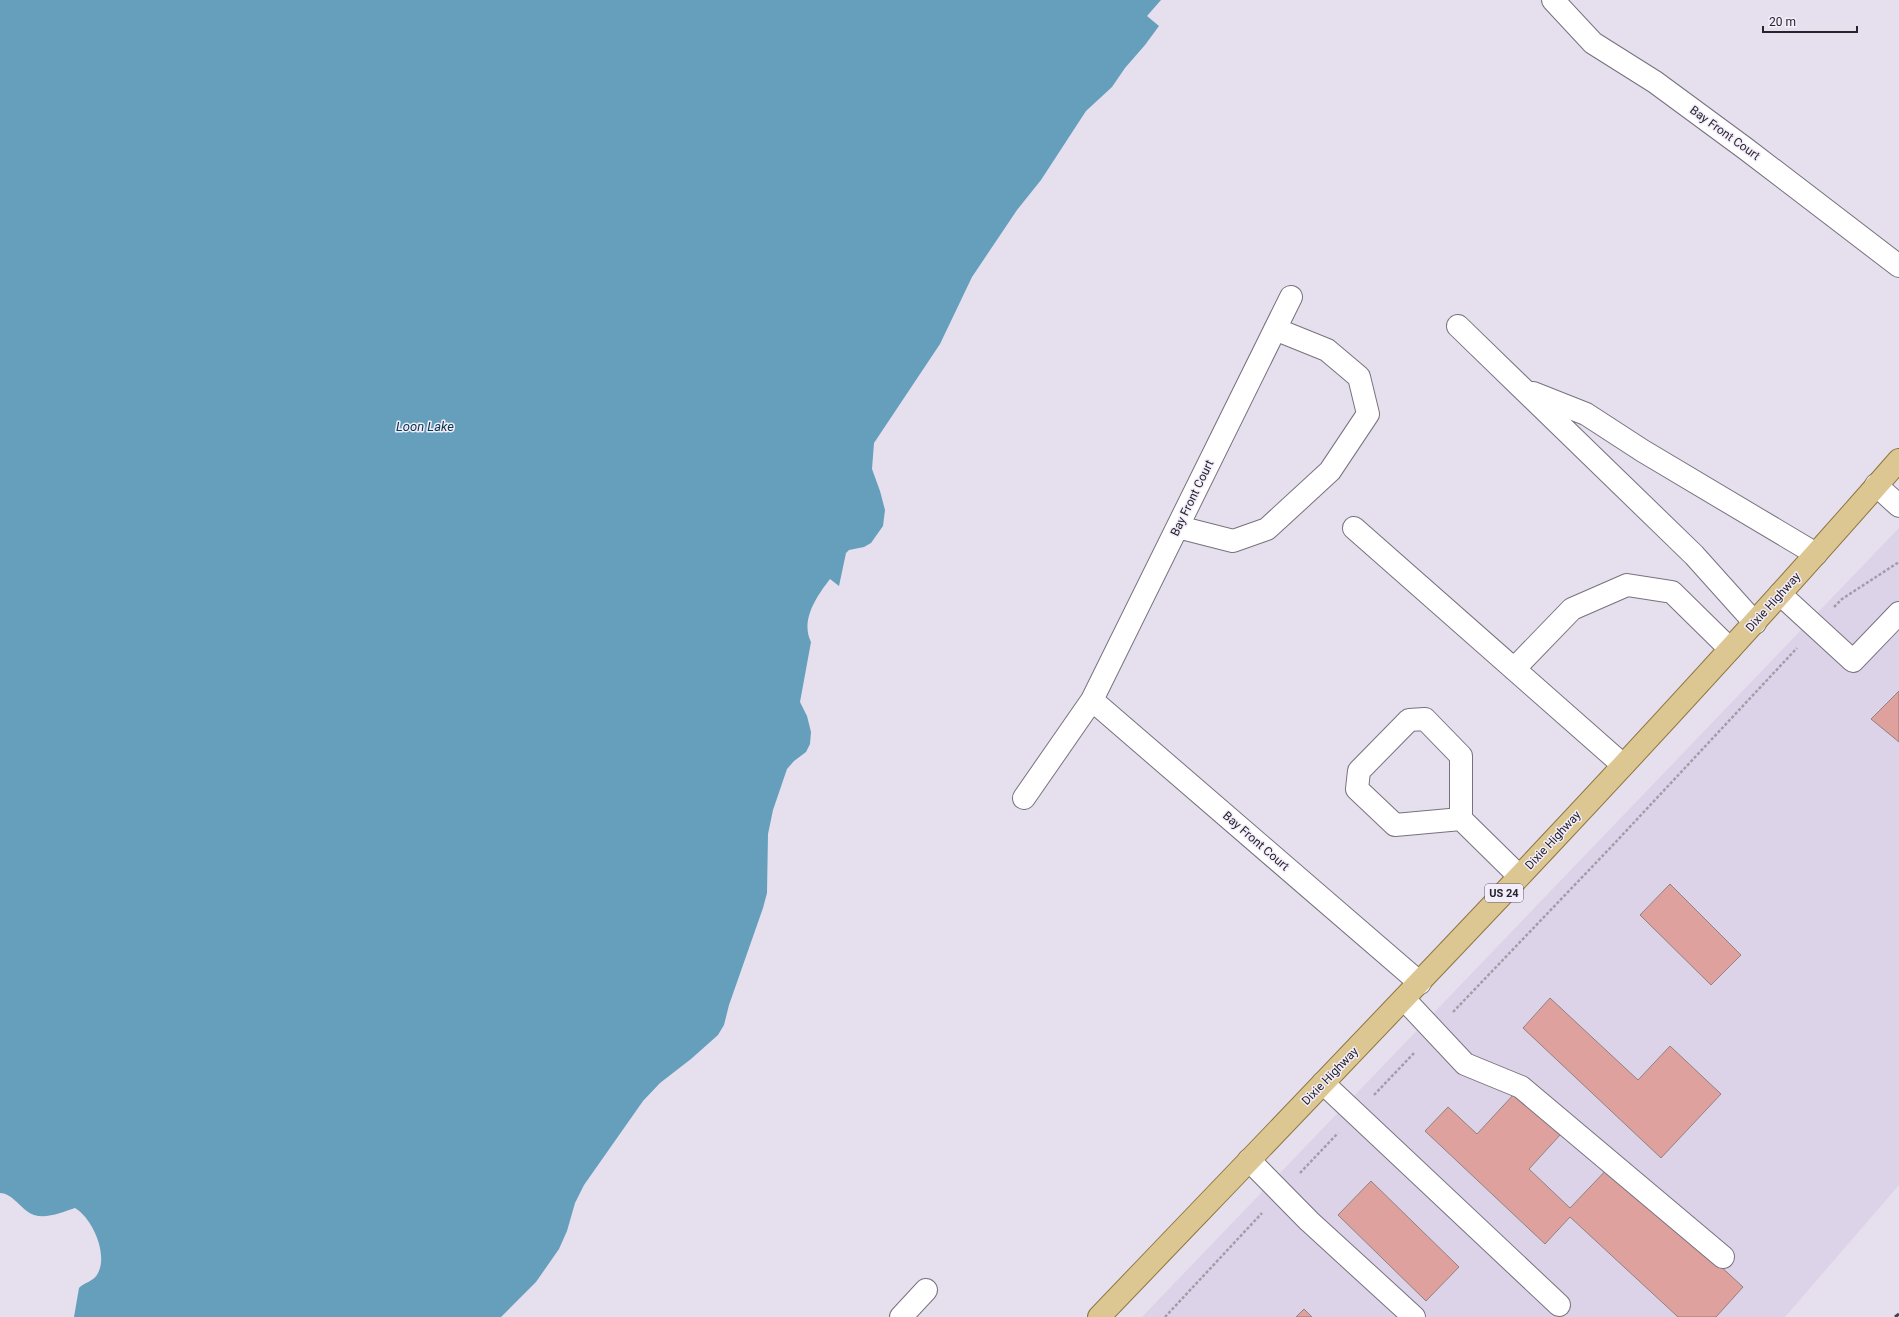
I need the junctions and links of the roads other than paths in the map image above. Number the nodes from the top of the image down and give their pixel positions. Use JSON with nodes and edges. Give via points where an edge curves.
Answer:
{"nodes":[{"id":1,"x":1553,"y":0,"type":"edge"},
{"id":2,"x":1899,"y":266,"type":"edge"},
{"id":3,"x":1291,"y":297,"type":"dead end"},
{"id":4,"x":1458,"y":326,"type":"dead end"},
{"id":5,"x":1275,"y":329,"type":"junction"},
{"id":6,"x":1522,"y":388,"type":"junction"},
{"id":7,"x":1899,"y":460,"type":"edge"},
{"id":8,"x":1876,"y":485,"type":"junction"},
{"id":9,"x":1899,"y":506,"type":"edge"},
{"id":10,"x":1178,"y":526,"type":"junction"},
{"id":11,"x":1354,"y":528,"type":"dead end"},
{"id":12,"x":1816,"y":554,"type":"junction"},
{"id":13,"x":1780,"y":594,"type":"junction"},
{"id":14,"x":1899,"y":613,"type":"edge"},
{"id":15,"x":1755,"y":622,"type":"junction"},
{"id":16,"x":1730,"y":649,"type":"junction"},
{"id":17,"x":1514,"y":669,"type":"junction"},
{"id":18,"x":1092,"y":700,"type":"junction"},
{"id":19,"x":1622,"y":765,"type":"junction"},
{"id":20,"x":1024,"y":798,"type":"dead end"},
{"id":21,"x":1462,"y":819,"type":"junction"},
{"id":22,"x":1519,"y":876,"type":"junction"},
{"id":23,"x":1420,"y":982,"type":"junction"},
{"id":24,"x":1404,"y":999,"type":"junction"},
{"id":25,"x":1323,"y":1083,"type":"junction"},
{"id":26,"x":1249,"y":1160,"type":"junction"},
{"id":27,"x":1723,"y":1257,"type":"dead end"},
{"id":28,"x":926,"y":1290,"type":"dead end"},
{"id":29,"x":1559,"y":1305,"type":"dead end"},
{"id":30,"x":901,"y":1317,"type":"edge"},
{"id":31,"x":1099,"y":1317,"type":"edge"},
{"id":32,"x":1414,"y":1317,"type":"edge"}],
"edges":[{"from":1,"to":2,"type":"street","name":"Bay Front Court","via":[[1594,43],[1655,82]]},
{"from":3,"to":5,"type":"street","name":"Bay Front Court"},
{"from":4,"to":6,"type":"street"},
{"from":5,"to":10,"type":"street","name":"Bay Front Court"},
{"from":5,"to":10,"type":"street","via":[[1327,350],[1360,378],[1368,414],[1330,471],[1267,529],[1233,541]]},
{"from":6,"to":12,"type":"street","via":[[1586,414]]},
{"from":6,"to":15,"type":"street","via":[[1694,555]]},
{"from":7,"to":8,"type":"main road","name":"Dixie Highway","number":"US 24"},
{"from":8,"to":9,"type":"street"},
{"from":8,"to":12,"type":"main road","name":"Dixie Highway","number":"US 24"},
{"from":10,"to":18,"type":"street","name":"Bay Front Court"},
{"from":11,"to":17,"type":"street"},
{"from":12,"to":13,"type":"main road","name":"Dixie Highway","number":"US 24"},
{"from":13,"to":14,"type":"street","via":[[1853,662]]},
{"from":13,"to":15,"type":"main road","name":"Dixie Highway","number":"US 24"},
{"from":15,"to":16,"type":"main road","name":"Dixie Highway","number":"US 24"},
{"from":16,"to":17,"type":"street","via":[[1672,592],[1627,584],[1572,610]]},
{"from":16,"to":19,"type":"main road","name":"Dixie Highway","number":"US 24"},
{"from":17,"to":19,"type":"street"},
{"from":18,"to":20,"type":"street","name":"Bay Front Court"},
{"from":18,"to":23,"type":"street","name":"Bay Front Court"},
{"from":19,"to":22,"type":"main road","name":"Dixie Highway","number":"US 24"},
{"from":21,"to":21,"type":"street","via":[[1395,826],[1357,789],[1359,771],[1409,720],[1425,719],[1461,756]]},
{"from":21,"to":22,"type":"street"},
{"from":22,"to":23,"type":"main road","name":"Dixie Highway","number":"US 24"},
{"from":23,"to":24,"type":"main road","name":"Dixie Highway","number":"US 24"},
{"from":24,"to":25,"type":"main road","name":"Dixie Highway","number":"US 24"},
{"from":24,"to":27,"type":"street","via":[[1465,1064],[1521,1087]]},
{"from":25,"to":26,"type":"main road","name":"Dixie Highway","number":"US 24"},
{"from":25,"to":29,"type":"street"},
{"from":26,"to":31,"type":"main road","name":"Dixie Highway","number":"US 24"},
{"from":26,"to":32,"type":"street","via":[[1309,1221]]},
{"from":28,"to":30,"type":"street"}]}
